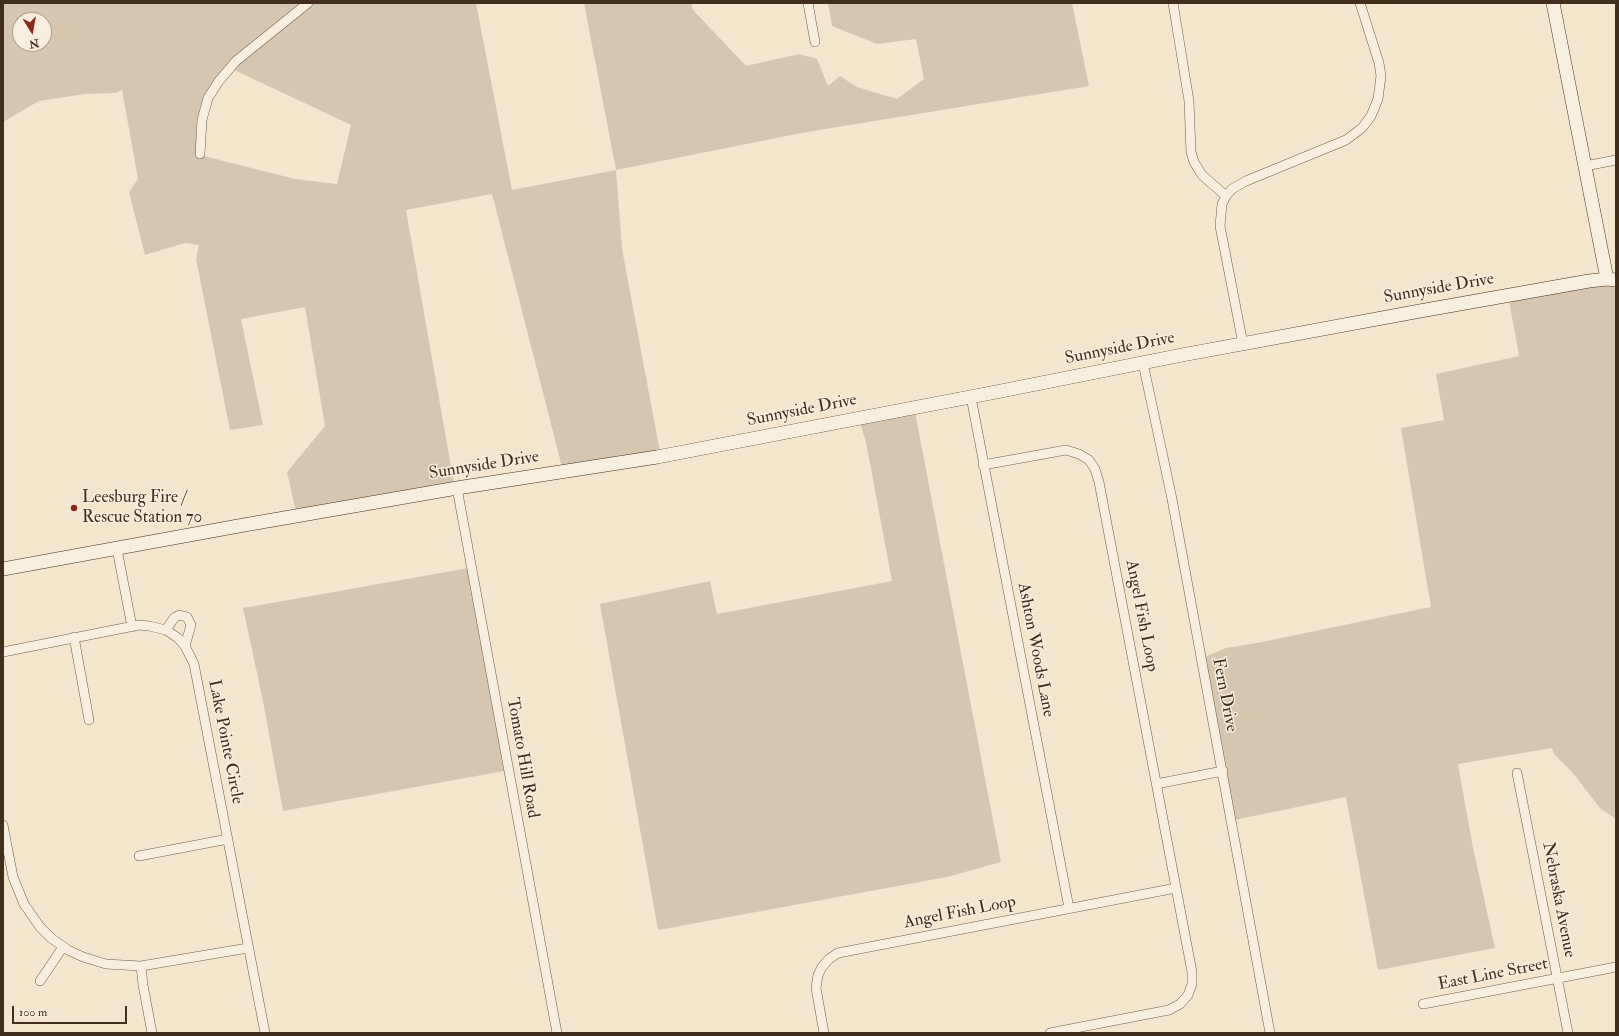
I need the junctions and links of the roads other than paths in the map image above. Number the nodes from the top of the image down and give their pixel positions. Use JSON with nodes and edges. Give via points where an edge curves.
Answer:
{"nodes":[{"id":1,"x":308,"y":3,"type":"edge"},
{"id":2,"x":808,"y":3,"type":"edge"},
{"id":3,"x":1173,"y":3,"type":"edge"},
{"id":4,"x":1360,"y":3,"type":"edge"},
{"id":5,"x":1553,"y":3,"type":"edge"},
{"id":6,"x":815,"y":42,"type":"dead end"},
{"id":7,"x":200,"y":154,"type":"dead end"},
{"id":8,"x":1616,"y":160,"type":"edge"},
{"id":9,"x":1585,"y":166,"type":"junction"},
{"id":10,"x":1226,"y":196,"type":"junction"},
{"id":11,"x":1611,"y":280,"type":"edge"},
{"id":12,"x":1243,"y":344,"type":"junction"},
{"id":13,"x":1143,"y":363,"type":"junction"},
{"id":14,"x":971,"y":397,"type":"junction"},
{"id":15,"x":983,"y":465,"type":"junction"},
{"id":16,"x":457,"y":488,"type":"junction"},
{"id":17,"x":117,"y":549,"type":"junction"},
{"id":18,"x":3,"y":570,"type":"edge"},
{"id":19,"x":132,"y":627,"type":"junction"},
{"id":20,"x":166,"y":630,"type":"junction"},
{"id":21,"x":74,"y":637,"type":"junction"},
{"id":22,"x":185,"y":646,"type":"junction"},
{"id":23,"x":3,"y":652,"type":"edge"},
{"id":24,"x":89,"y":720,"type":"dead end"},
{"id":25,"x":1222,"y":772,"type":"junction"},
{"id":26,"x":1517,"y":773,"type":"dead end"},
{"id":27,"x":1156,"y":784,"type":"junction"},
{"id":28,"x":3,"y":825,"type":"edge"},
{"id":29,"x":228,"y":839,"type":"junction"},
{"id":30,"x":139,"y":856,"type":"dead end"},
{"id":31,"x":1176,"y":888,"type":"junction"},
{"id":32,"x":1069,"y":908,"type":"junction"},
{"id":33,"x":63,"y":947,"type":"junction"},
{"id":34,"x":248,"y":948,"type":"junction"},
{"id":35,"x":141,"y":966,"type":"junction"},
{"id":36,"x":1616,"y":967,"type":"edge"},
{"id":37,"x":1558,"y":979,"type":"junction"},
{"id":38,"x":40,"y":981,"type":"dead end"},
{"id":39,"x":1423,"y":1004,"type":"dead end"},
{"id":40,"x":152,"y":1033,"type":"edge"},
{"id":41,"x":264,"y":1033,"type":"edge"},
{"id":42,"x":557,"y":1033,"type":"edge"},
{"id":43,"x":824,"y":1033,"type":"edge"},
{"id":44,"x":1050,"y":1033,"type":"edge"},
{"id":45,"x":1270,"y":1033,"type":"edge"},
{"id":46,"x":1568,"y":1033,"type":"edge"}],
"edges":[{"from":1,"to":7,"type":"street","via":[[236,61],[219,81],[208,98],[202,120]]},
{"from":2,"to":6,"type":"street"},
{"from":3,"to":10,"type":"street","via":[[1189,101],[1191,152],[1202,175]]},
{"from":4,"to":10,"type":"street","via":[[1381,76],[1378,99],[1371,116],[1362,128],[1346,140],[1246,181]]},
{"from":5,"to":9,"type":"street","name":"Sunnyside Drive"},
{"from":8,"to":9,"type":"street"},
{"from":9,"to":11,"type":"street","name":"Sunnyside Drive"},
{"from":10,"to":12,"type":"street","via":[[1220,212],[1220,226]]},
{"from":11,"to":12,"type":"street","name":"Sunnyside Drive","via":[[1420,311]]},
{"from":12,"to":13,"type":"street","name":"Sunnyside Drive"},
{"from":13,"to":14,"type":"street","name":"Sunnyside Drive"},
{"from":13,"to":25,"type":"street","name":"Fern Drive","via":[[1172,499]]},
{"from":14,"to":15,"type":"street","name":"Ashton Woods Lane"},
{"from":14,"to":16,"type":"street","name":"Sunnyside Drive","via":[[658,457]]},
{"from":15,"to":27,"type":"street","name":"Angel Fish Loop","via":[[1066,450],[1089,460],[1095,469]]},
{"from":15,"to":32,"type":"street","name":"Ashton Woods Lane"},
{"from":16,"to":17,"type":"street","name":"Sunnyside Drive"},
{"from":16,"to":42,"type":"street","name":"Tomato Hill Road"},
{"from":17,"to":18,"type":"street","name":"Sunnyside Drive"},
{"from":17,"to":19,"type":"street"},
{"from":19,"to":20,"type":"street","name":"Lake Pointe Circle","via":[[149,626]]},
{"from":19,"to":21,"type":"street","name":"Lake Pointe Circle"},
{"from":20,"to":22,"type":"street","name":"Lake Pointe Circle"},
{"from":20,"to":22,"type":"street","via":[[174,618],[179,615],[187,617],[191,625]]},
{"from":21,"to":23,"type":"street","name":"Lake Pointe Circle"},
{"from":21,"to":24,"type":"street"},
{"from":22,"to":29,"type":"street","name":"Lake Pointe Circle","via":[[194,664]]},
{"from":25,"to":27,"type":"street"},
{"from":25,"to":45,"type":"street","name":"Fern Drive"},
{"from":26,"to":37,"type":"street","name":"Nebraska Avenue"},
{"from":27,"to":31,"type":"street","name":"Angel Fish Loop"},
{"from":28,"to":33,"type":"street","via":[[13,876],[24,904],[40,927]]},
{"from":29,"to":30,"type":"street"},
{"from":29,"to":34,"type":"street","name":"Lake Pointe Circle"},
{"from":31,"to":32,"type":"street","name":"Angel Fish Loop"},
{"from":31,"to":44,"type":"street","name":"Angel Fish Loop","via":[[1192,972],[1192,984],[1188,995],[1180,1004],[1169,1010]]},
{"from":32,"to":43,"type":"street","name":"Angel Fish Loop","via":[[838,953],[822,966],[818,975],[816,988]]},
{"from":33,"to":35,"type":"street","via":[[100,962]]},
{"from":33,"to":38,"type":"street"},
{"from":34,"to":35,"type":"street"},
{"from":34,"to":41,"type":"street","name":"Lake Pointe Circle"},
{"from":35,"to":40,"type":"street","via":[[142,985]]},
{"from":36,"to":37,"type":"street","name":"East Line Street"},
{"from":37,"to":39,"type":"street","name":"East Line Street"},
{"from":37,"to":46,"type":"street","name":"Nebraska Avenue"}]}
